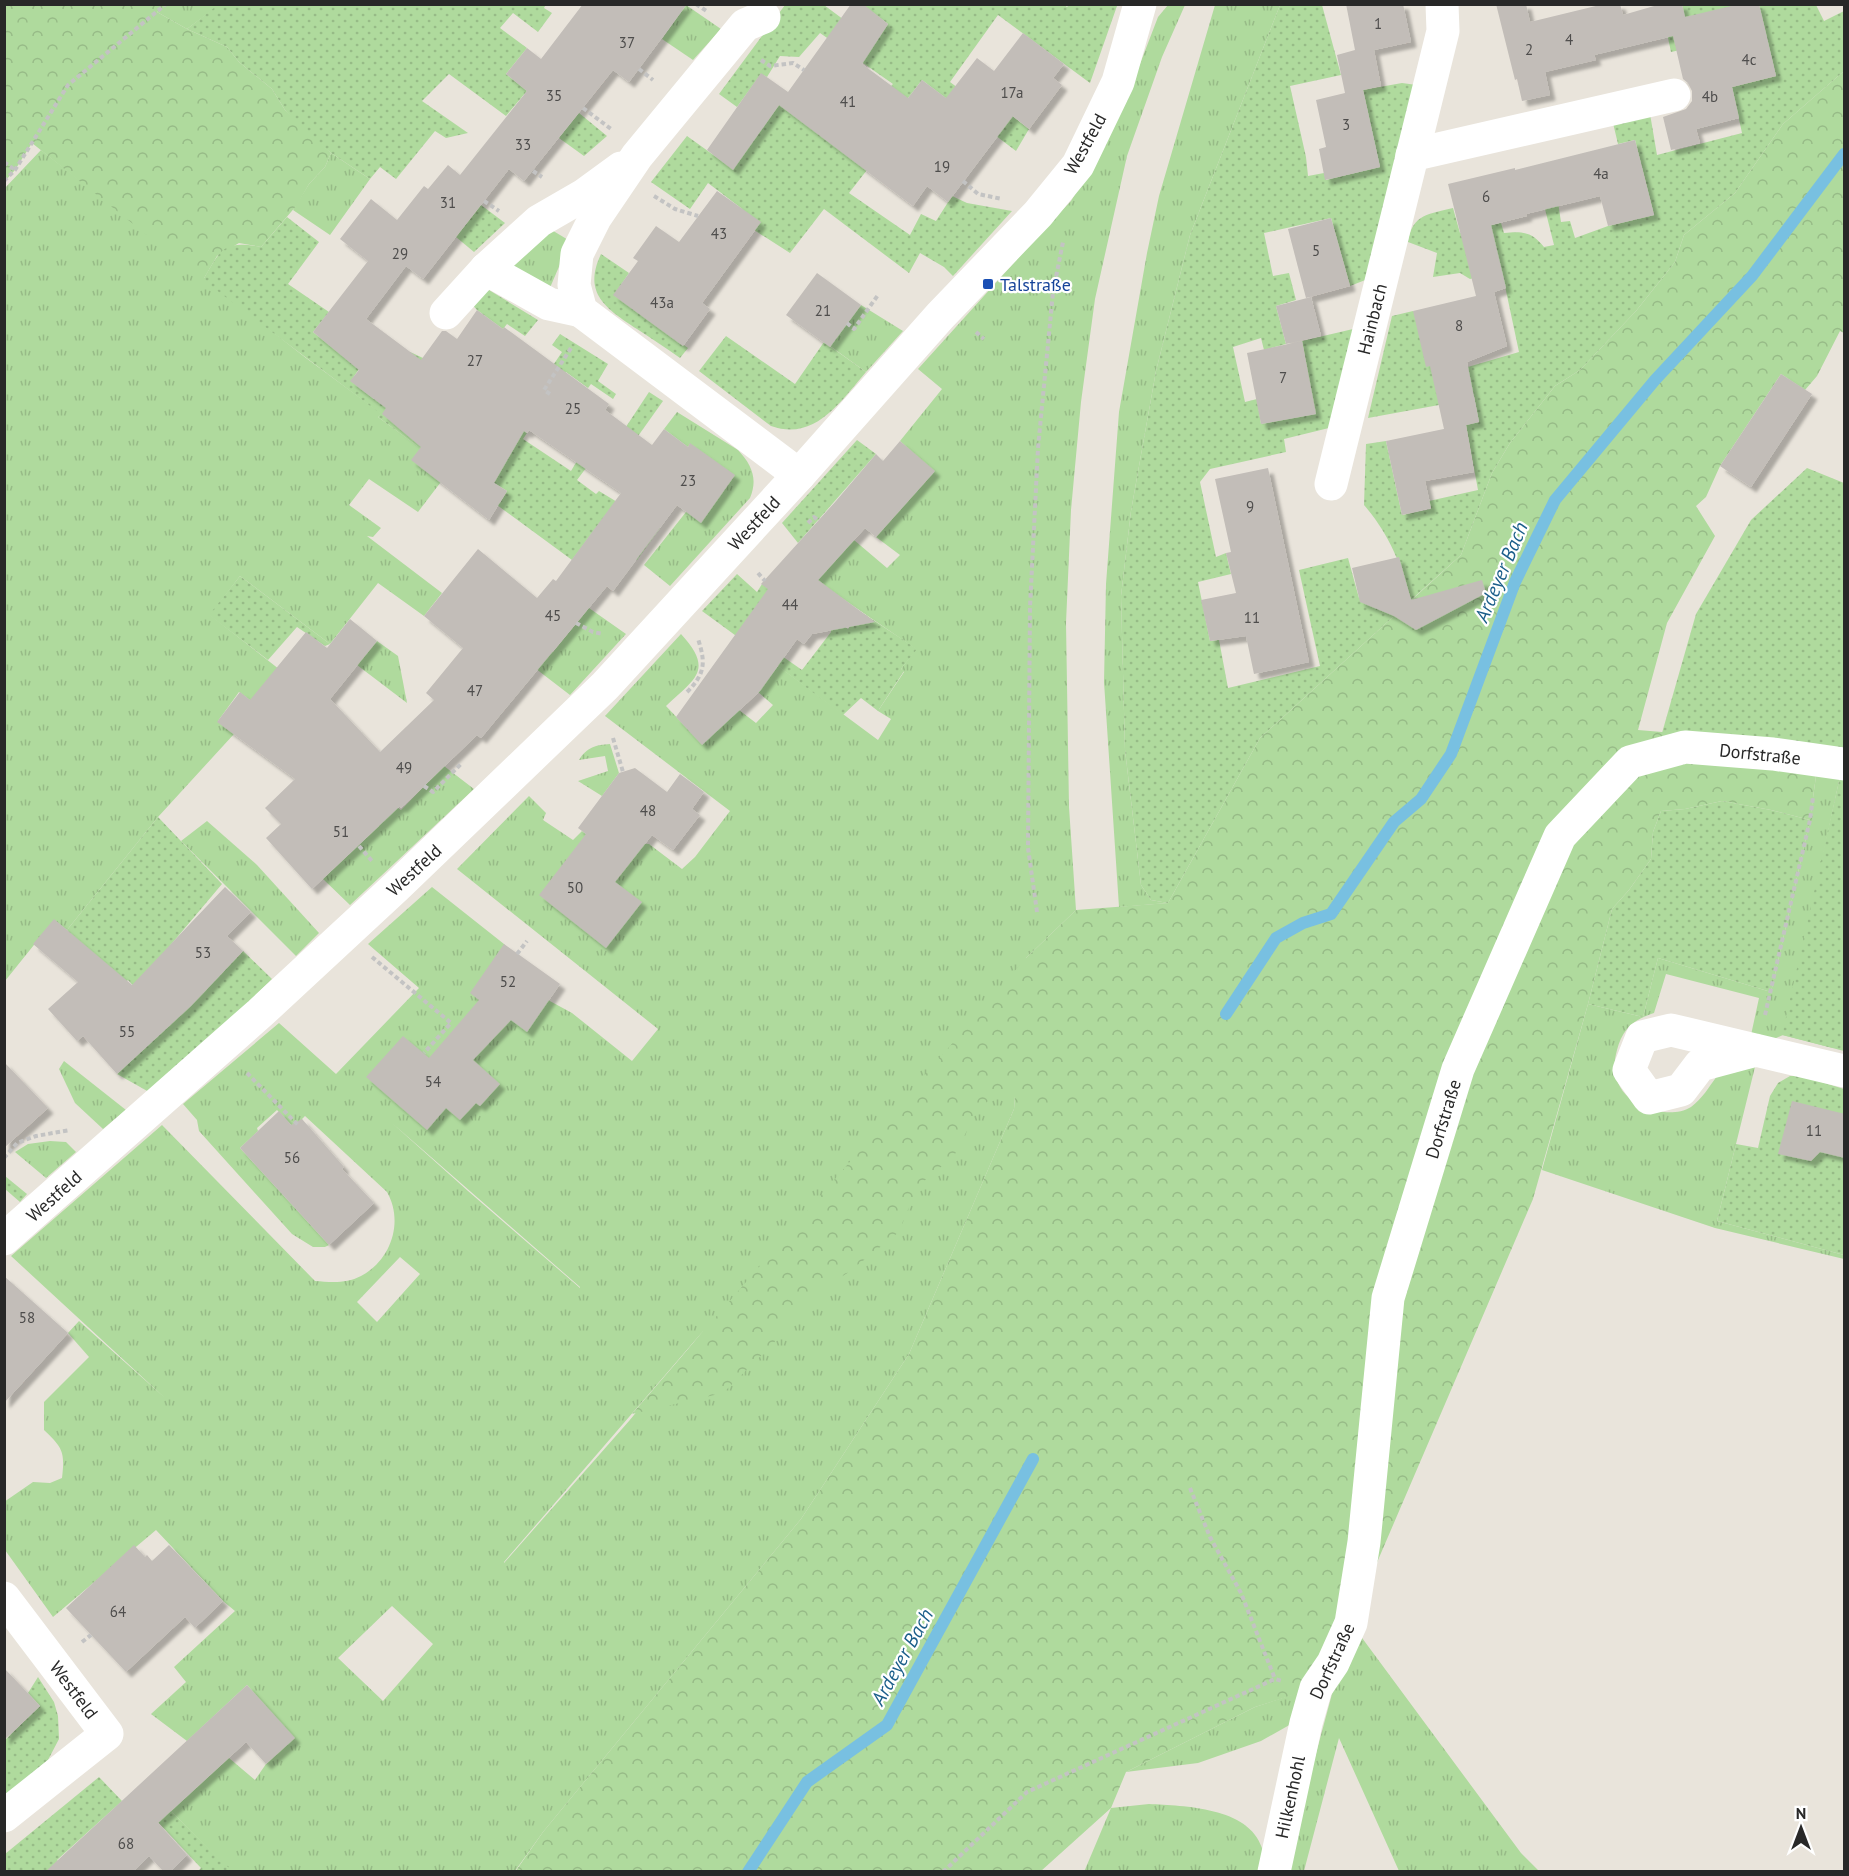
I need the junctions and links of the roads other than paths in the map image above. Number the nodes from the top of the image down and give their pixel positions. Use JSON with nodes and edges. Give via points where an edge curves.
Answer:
{"nodes":[{"id":1,"x":1140,"y":4,"type":"edge"},
{"id":2,"x":1442,"y":4,"type":"edge"},
{"id":3,"x":764,"y":17,"type":"dead end"},
{"id":4,"x":1674,"y":95,"type":"dead end"},
{"id":5,"x":1412,"y":155,"type":"junction"},
{"id":6,"x":630,"y":166,"type":"junction"},
{"id":7,"x":486,"y":268,"type":"junction"},
{"id":8,"x":446,"y":313,"type":"dead end"},
{"id":9,"x":586,"y":314,"type":"junction"},
{"id":10,"x":799,"y":475,"type":"junction"},
{"id":11,"x":1331,"y":484,"type":"dead end"},
{"id":12,"x":1831,"y":762,"type":"edge"},
{"id":13,"x":1756,"y":1050,"type":"road end"},
{"id":14,"x":1845,"y":1071,"type":"edge"},
{"id":15,"x":4,"y":1239,"type":"edge"},
{"id":16,"x":4,"y":1598,"type":"edge"},
{"id":17,"x":1306,"y":1723,"type":"joint"},
{"id":18,"x":4,"y":1816,"type":"edge"},
{"id":19,"x":1274,"y":1872,"type":"edge"}],
"edges":[{"from":1,"to":10,"type":"street","name":"Westfeld","via":[[1118,82],[1078,165],[1038,214],[940,316]]},
{"from":2,"to":5,"type":"street","name":"Hainbach","via":[[1443,31]]},
{"from":3,"to":6,"type":"street","via":[[745,25]]},
{"from":4,"to":5,"type":"street"},
{"from":5,"to":11,"type":"street","name":"Hainbach"},
{"from":6,"to":7,"type":"street","via":[[538,221]]},
{"from":6,"to":9,"type":"street","via":[[577,254],[574,285]]},
{"from":7,"to":8,"type":"street"},
{"from":7,"to":9,"type":"street","via":[[549,304]]},
{"from":9,"to":10,"type":"street"},
{"from":10,"to":15,"type":"street","name":"Westfeld","via":[[605,686],[428,858]]},
{"from":12,"to":17,"type":"street","name":"Dorfstraße","via":[[1685,747],[1645,757],[1630,762],[1560,836],[1458,1069],[1388,1298],[1364,1542],[1351,1623],[1333,1663],[1316,1688]]},
{"from":13,"to":14,"type":"street"},
{"from":16,"to":18,"type":"street","name":"Westfeld","via":[[107,1734]]},
{"from":17,"to":19,"type":"street","name":"Hilkenhohl"}]}
